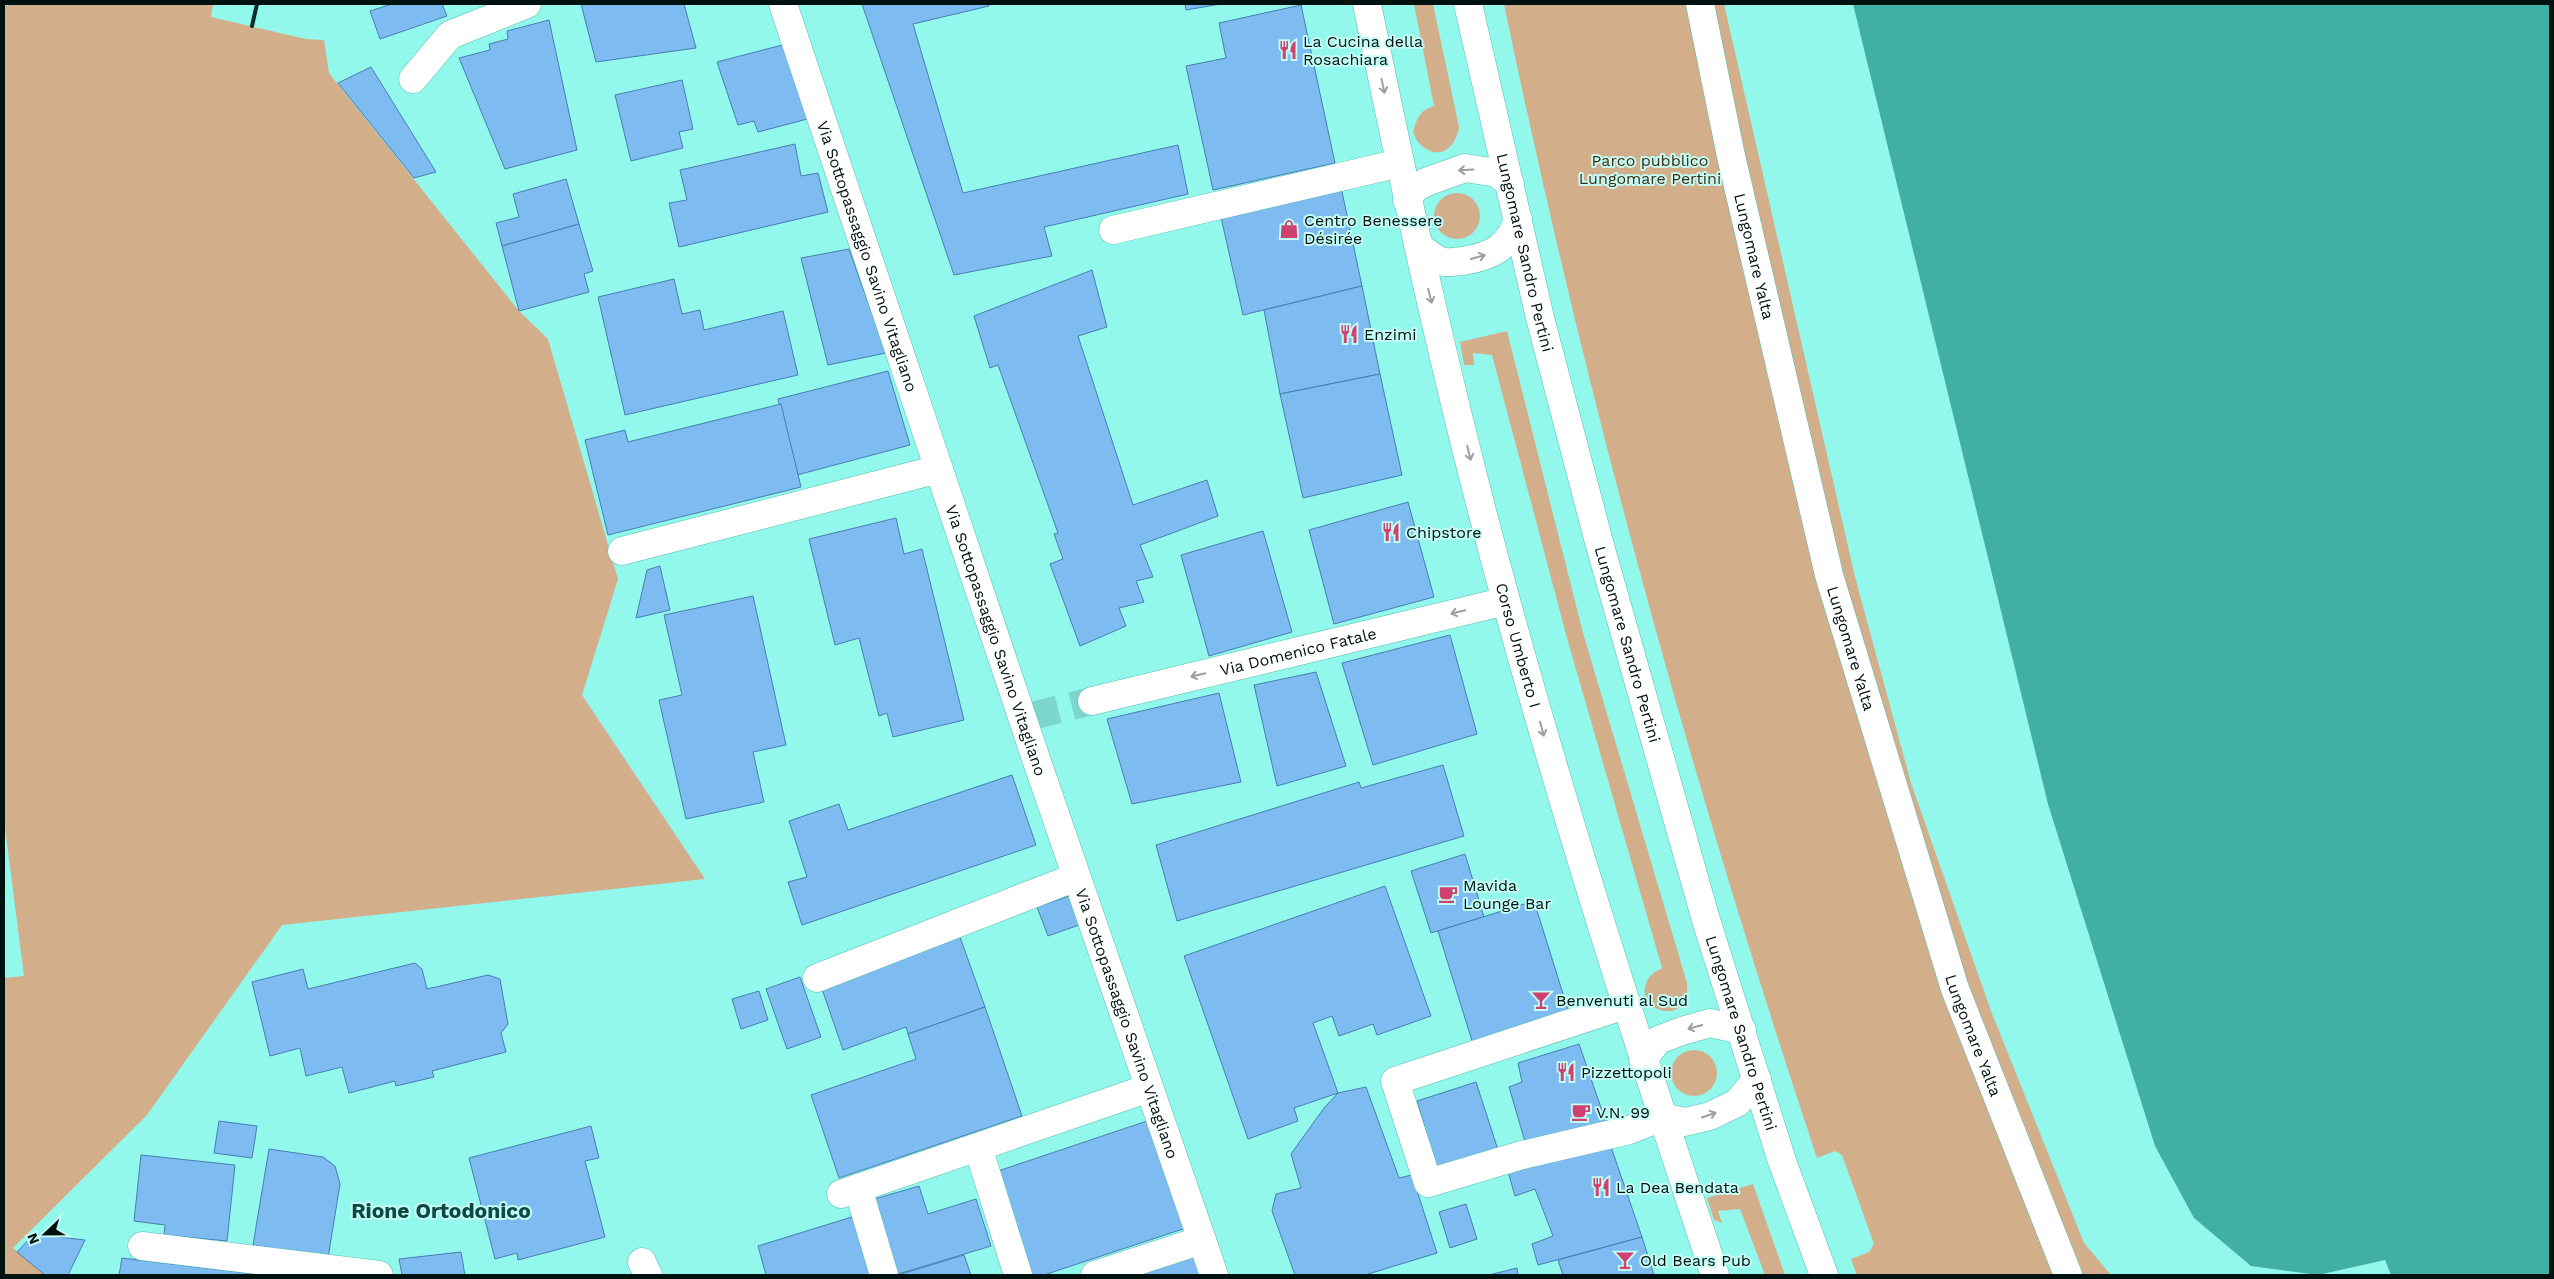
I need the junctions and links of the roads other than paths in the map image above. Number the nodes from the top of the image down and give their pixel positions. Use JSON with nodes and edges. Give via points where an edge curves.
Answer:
{"nodes":[{"id":1,"x":527,"y":4,"type":"edge"},
{"id":2,"x":783,"y":4,"type":"edge"},
{"id":3,"x":1367,"y":4,"type":"edge"},
{"id":4,"x":1468,"y":4,"type":"edge"},
{"id":5,"x":1700,"y":4,"type":"edge"},
{"id":6,"x":413,"y":79,"type":"dead end"},
{"id":7,"x":1400,"y":163,"type":"junction"},
{"id":8,"x":1510,"y":184,"type":"junction"},
{"id":9,"x":1407,"y":200,"type":"junction"},
{"id":10,"x":1518,"y":219,"type":"junction"},
{"id":11,"x":1114,"y":230,"type":"dead end"},
{"id":12,"x":1418,"y":245,"type":"junction"},
{"id":13,"x":939,"y":469,"type":"junction"},
{"id":14,"x":622,"y":551,"type":"dead end"},
{"id":15,"x":1506,"y":601,"type":"junction"},
{"id":16,"x":1092,"y":701,"type":"tunnel mouth"},
{"id":17,"x":1076,"y":877,"type":"junction"},
{"id":18,"x":817,"y":978,"type":"dead end"},
{"id":19,"x":1625,"y":1005,"type":"junction"},
{"id":20,"x":1742,"y":1030,"type":"junction"},
{"id":21,"x":1643,"y":1059,"type":"junction"},
{"id":22,"x":1757,"y":1079,"type":"junction"},
{"id":23,"x":1149,"y":1088,"type":"junction"},
{"id":24,"x":1662,"y":1116,"type":"junction"},
{"id":25,"x":978,"y":1147,"type":"junction"},
{"id":26,"x":1202,"y":1240,"type":"junction"},
{"id":27,"x":142,"y":1246,"type":"dead end"},
{"id":28,"x":379,"y":1275,"type":"edge"},
{"id":29,"x":884,"y":1275,"type":"edge"},
{"id":30,"x":1018,"y":1275,"type":"edge"},
{"id":31,"x":1095,"y":1275,"type":"edge"},
{"id":32,"x":1214,"y":1275,"type":"edge"},
{"id":33,"x":1715,"y":1275,"type":"edge"},
{"id":34,"x":1824,"y":1275,"type":"edge"},
{"id":35,"x":2068,"y":1275,"type":"edge"}],
"edges":[{"from":1,"to":6,"type":"street","via":[[450,35]]},
{"from":2,"to":13,"type":"street","name":"Via Sottopassaggio Savino Vitagliano"},
{"from":3,"to":7,"type":"street","name":"Corso Umberto I","one_way":true},
{"from":4,"to":8,"type":"street","name":"Lungomare Sandro Pertini"},
{"from":5,"to":35,"type":"street","name":"Lungomare Yalta","via":[[1731,156],[1829,575],[1955,989]]},
{"from":7,"to":9,"type":"street","name":"Corso Umberto I"},
{"from":7,"to":11,"type":"street"},
{"from":8,"to":9,"type":"street","one_way":true,"via":[[1497,173],[1465,168],[1415,188]]},
{"from":8,"to":10,"type":"street","name":"Lungomare Sandro Pertini"},
{"from":9,"to":12,"type":"street","name":"Corso Umberto I"},
{"from":12,"to":10,"type":"street","one_way":true,"via":[[1445,262],[1473,259],[1494,252],[1505,244]]},
{"from":10,"to":20,"type":"street","name":"Lungomare Sandro Pertini","via":[[1540,318],[1599,542],[1706,920]]},
{"from":12,"to":15,"type":"street","name":"Corso Umberto I","one_way":true},
{"from":13,"to":14,"type":"street"},
{"from":13,"to":17,"type":"street","name":"Via Sottopassaggio Savino Vitagliano","via":[[1027,717]]},
{"from":15,"to":16,"type":"street","name":"Via Domenico Fatale","one_way":true},
{"from":15,"to":19,"type":"street","name":"Corso Umberto I","one_way":true},
{"from":17,"to":18,"type":"street"},
{"from":17,"to":23,"type":"street","name":"Via Sottopassaggio Savino Vitagliano"},
{"from":19,"to":21,"type":"street","name":"Corso Umberto I"},
{"from":19,"to":24,"type":"street","via":[[1395,1081],[1428,1183],[1522,1155],[1629,1130]]},
{"from":20,"to":21,"type":"street","one_way":true,"via":[[1710,1023],[1682,1031],[1658,1040]]},
{"from":20,"to":22,"type":"street","name":"Lungomare Sandro Pertini"},
{"from":21,"to":24,"type":"street","name":"Corso Umberto I"},
{"from":24,"to":22,"type":"street","one_way":true,"via":[[1685,1122],[1710,1116],[1737,1103]]},
{"from":22,"to":34,"type":"street","name":"Lungomare Sandro Pertini","via":[[1782,1161]]},
{"from":23,"to":25,"type":"street"},
{"from":23,"to":26,"type":"street","name":"Via Sottopassaggio Savino Vitagliano"},
{"from":24,"to":33,"type":"street","name":"Corso Umberto I"},
{"from":25,"to":29,"type":"street","via":[[849,1191]]},
{"from":25,"to":30,"type":"street"},
{"from":26,"to":31,"type":"street"},
{"from":26,"to":32,"type":"street","name":"Via Sottopassaggio Savino Vitagliano"},
{"from":27,"to":28,"type":"street"}]}
